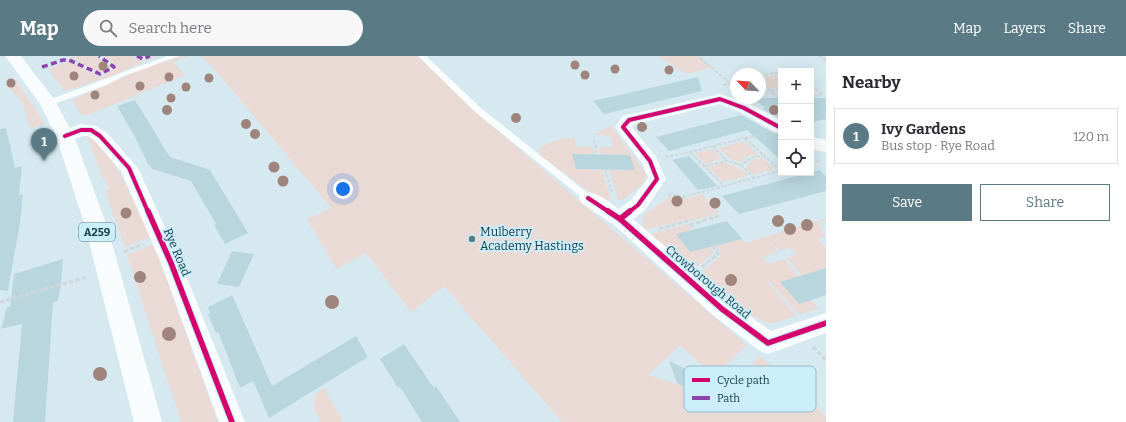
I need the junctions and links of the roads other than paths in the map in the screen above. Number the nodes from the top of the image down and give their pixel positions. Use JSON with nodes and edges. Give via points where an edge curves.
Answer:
{"nodes":[{"id":1,"x":13,"y":56,"type":"edge"},
{"id":2,"x":174,"y":56,"type":"edge"},
{"id":3,"x":422,"y":56,"type":"edge"},
{"id":4,"x":48,"y":103,"type":"junction"},
{"id":5,"x":778,"y":126,"type":"edge"},
{"id":6,"x":65,"y":136,"type":"junction"},
{"id":7,"x":814,"y":144,"type":"edge"},
{"id":8,"x":826,"y":146,"type":"edge"},
{"id":9,"x":588,"y":198,"type":"joint"},
{"id":10,"x":620,"y":219,"type":"junction"},
{"id":11,"x":826,"y":324,"type":"edge"},
{"id":12,"x":148,"y":422,"type":"edge"},
{"id":13,"x":232,"y":422,"type":"edge"}],
"edges":[{"from":1,"to":4,"type":"highway","number":"A259"},
{"from":2,"to":4,"type":"lane"},
{"from":3,"to":9,"type":"lane","name":"Crowborough Road","via":[[478,110]]},
{"from":4,"to":6,"type":"highway","number":"A259"},
{"from":5,"to":10,"type":"street","via":[[754,112],[720,99],[628,120],[623,127],[650,161],[657,178],[638,204]]},
{"from":6,"to":12,"type":"highway","number":"A259","via":[[97,229]]},
{"from":6,"to":13,"type":"street","name":"Rye Road","via":[[81,130],[90,130],[100,136],[130,168],[171,262]]},
{"from":7,"to":8,"type":"street"},
{"from":9,"to":10,"type":"street","name":"Crowborough Road"},
{"from":10,"to":11,"type":"street","name":"Crowborough Road","via":[[722,309],[768,343]]}]}
